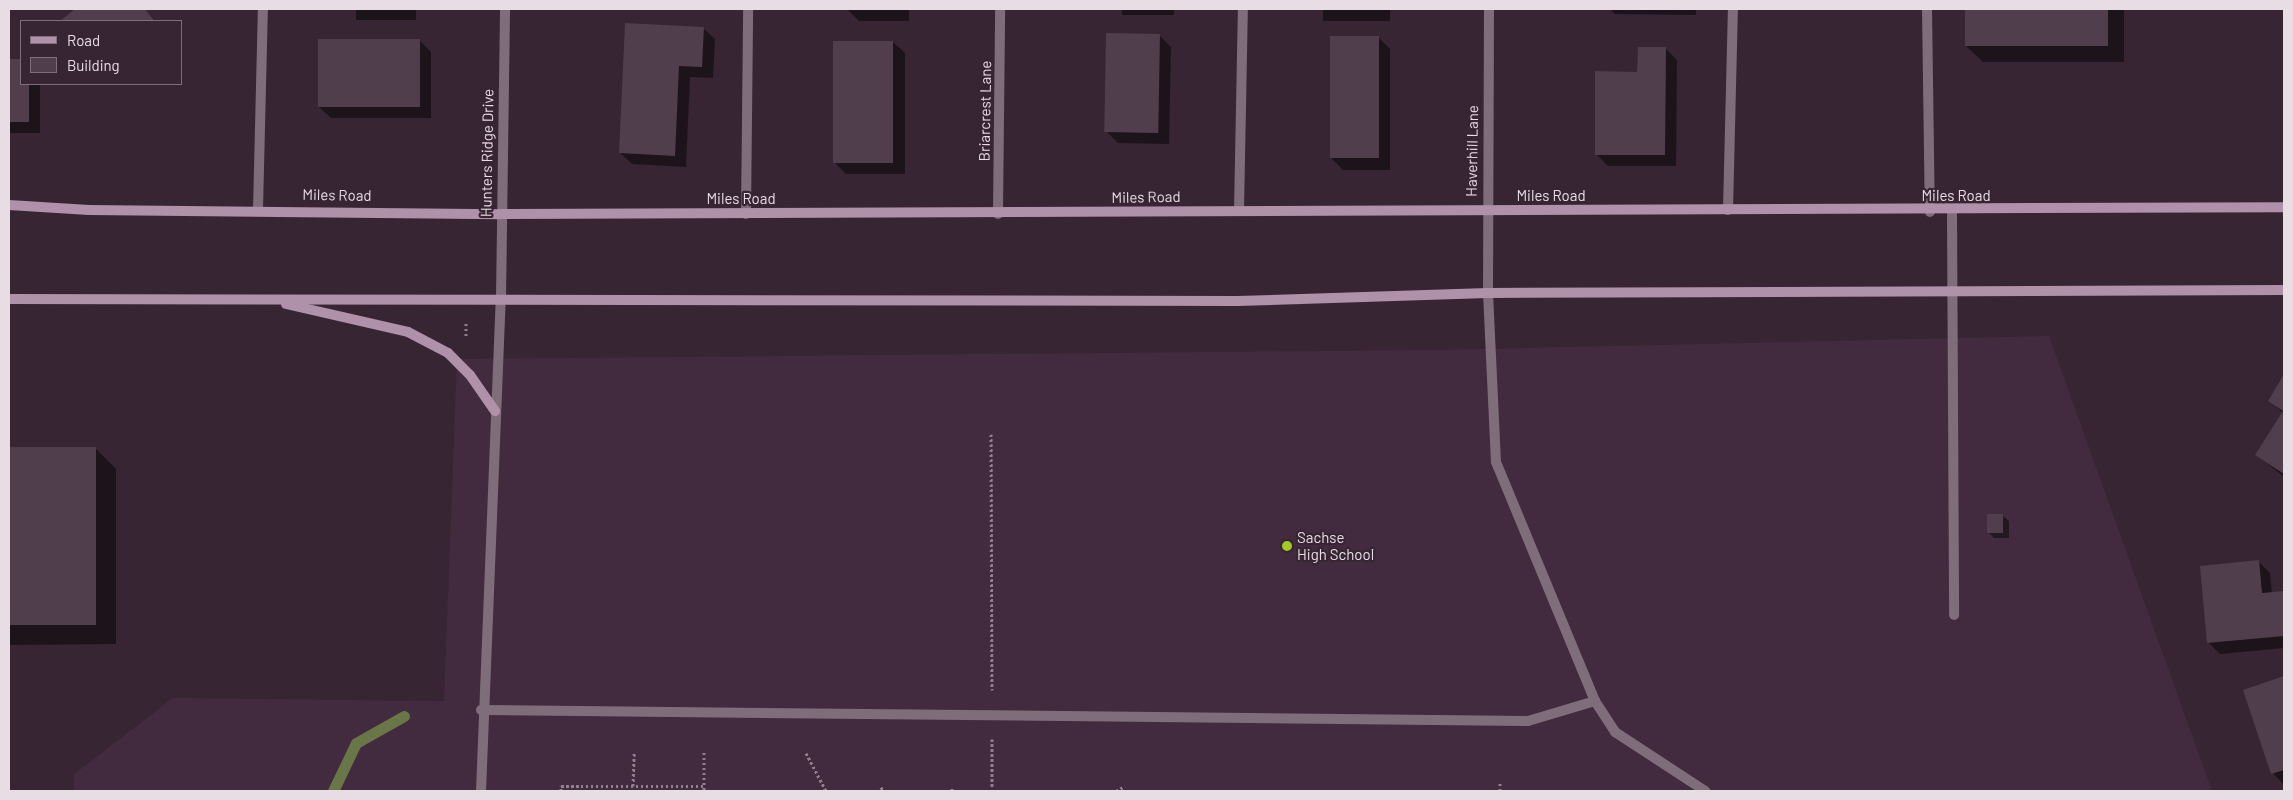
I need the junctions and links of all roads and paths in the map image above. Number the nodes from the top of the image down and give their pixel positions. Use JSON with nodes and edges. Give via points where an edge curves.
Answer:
{"nodes":[{"id":1,"x":262,"y":9,"type":"edge"},
{"id":2,"x":505,"y":9,"type":"edge"},
{"id":3,"x":748,"y":9,"type":"edge"},
{"id":4,"x":1000,"y":9,"type":"edge"},
{"id":5,"x":1243,"y":9,"type":"edge"},
{"id":6,"x":1489,"y":9,"type":"edge"},
{"id":7,"x":1733,"y":9,"type":"edge"},
{"id":8,"x":1927,"y":9,"type":"edge"},
{"id":9,"x":9,"y":205,"type":"edge"},
{"id":10,"x":2284,"y":207,"type":"edge"},
{"id":11,"x":258,"y":209,"type":"junction"},
{"id":12,"x":1728,"y":210,"type":"junction"},
{"id":13,"x":1239,"y":211,"type":"junction"},
{"id":14,"x":1487,"y":211,"type":"junction"},
{"id":15,"x":1930,"y":212,"type":"junction"},
{"id":16,"x":1952,"y":212,"type":"junction"},
{"id":17,"x":501,"y":214,"type":"junction"},
{"id":18,"x":746,"y":214,"type":"junction"},
{"id":19,"x":998,"y":214,"type":"junction"},
{"id":20,"x":1952,"y":289,"type":"junction"},
{"id":21,"x":2284,"y":290,"type":"edge"},
{"id":22,"x":1488,"y":293,"type":"junction"},
{"id":23,"x":501,"y":298,"type":"junction"},
{"id":24,"x":9,"y":299,"type":"edge"},
{"id":25,"x":268,"y":300,"type":"junction"},
{"id":26,"x":466,"y":322,"type":"dead end"},
{"id":27,"x":474,"y":338,"type":"dead end"},
{"id":28,"x":495,"y":411,"type":"junction"},
{"id":29,"x":991,"y":434,"type":"dead end"},
{"id":30,"x":1954,"y":615,"type":"dead end"},
{"id":31,"x":1595,"y":701,"type":"junction"},
{"id":32,"x":481,"y":710,"type":"junction"},
{"id":33,"x":992,"y":715,"type":"junction"},
{"id":34,"x":634,"y":752,"type":"dead end"},
{"id":35,"x":704,"y":752,"type":"dead end"},
{"id":36,"x":806,"y":753,"type":"dead end"},
{"id":37,"x":1500,"y":783,"type":"dead end"},
{"id":38,"x":633,"y":786,"type":"junction"},
{"id":39,"x":1125,"y":786,"type":"dead end"},
{"id":40,"x":880,"y":787,"type":"dead end"},
{"id":41,"x":992,"y":787,"type":"dead end"},
{"id":42,"x":704,"y":788,"type":"edge"},
{"id":43,"x":481,"y":791,"type":"edge"},
{"id":44,"x":561,"y":791,"type":"edge"},
{"id":45,"x":826,"y":791,"type":"edge"},
{"id":46,"x":883,"y":791,"type":"edge"},
{"id":47,"x":1116,"y":791,"type":"edge"},
{"id":48,"x":1500,"y":791,"type":"edge"},
{"id":49,"x":1705,"y":791,"type":"edge"}],
"edges":[{"from":1,"to":11,"type":"street"},
{"from":2,"to":17,"type":"street","name":"Hunters Ridge Drive"},
{"from":3,"to":18,"type":"street"},
{"from":4,"to":19,"type":"street","name":"Briarcrest Lane"},
{"from":5,"to":13,"type":"street"},
{"from":6,"to":14,"type":"street","name":"Haverhill Lane"},
{"from":7,"to":12,"type":"street"},
{"from":8,"to":15,"type":"street"},
{"from":9,"to":11,"type":"main road","name":"Miles Road","via":[[89,210]]},
{"from":10,"to":16,"type":"main road","name":"Miles Road"},
{"from":11,"to":17,"type":"main road","name":"Miles Road"},
{"from":12,"to":14,"type":"main road","name":"Miles Road"},
{"from":12,"to":15,"type":"main road","name":"Miles Road"},
{"from":13,"to":14,"type":"main road","name":"Miles Road"},
{"from":13,"to":19,"type":"main road","name":"Miles Road"},
{"from":14,"to":22,"type":"street","name":"Haverhill Lane"},
{"from":15,"to":16,"type":"main road","name":"Miles Road"},
{"from":16,"to":20,"type":"street"},
{"from":17,"to":18,"type":"main road","name":"Miles Road"},
{"from":17,"to":23,"type":"street","name":"Hunters Ridge Drive"},
{"from":18,"to":19,"type":"main road","name":"Miles Road"},
{"from":20,"to":21,"type":"main road"},
{"from":20,"to":22,"type":"main road"},
{"from":20,"to":30,"type":"street"},
{"from":22,"to":23,"type":"main road","via":[[1237,301]]},
{"from":22,"to":31,"type":"street","name":"Haverhill Lane","via":[[1496,462]]},
{"from":23,"to":25,"type":"main road"},
{"from":23,"to":28,"type":"street","name":"Hunters Ridge Drive"},
{"from":24,"to":25,"type":"main road"},
{"from":25,"to":28,"type":"main road","via":[[408,332],[448,353],[470,375]]},
{"from":26,"to":27,"type":"path","via":[[464,338]]},
{"from":28,"to":32,"type":"street","name":"Hunters Ridge Drive"},
{"from":29,"to":33,"type":"path"},
{"from":31,"to":33,"type":"street","via":[[1528,721]]},
{"from":31,"to":49,"type":"street","name":"Haverhill Lane","via":[[1615,732]]},
{"from":32,"to":33,"type":"street"},
{"from":32,"to":43,"type":"street","name":"Hunters Ridge Drive"},
{"from":33,"to":41,"type":"path"},
{"from":34,"to":38,"type":"path"},
{"from":35,"to":42,"type":"path"},
{"from":36,"to":45,"type":"path"},
{"from":37,"to":48,"type":"path"},
{"from":38,"to":42,"type":"path"},
{"from":38,"to":44,"type":"path","via":[[562,786]]},
{"from":39,"to":47,"type":"path"},
{"from":40,"to":46,"type":"path"}]}
